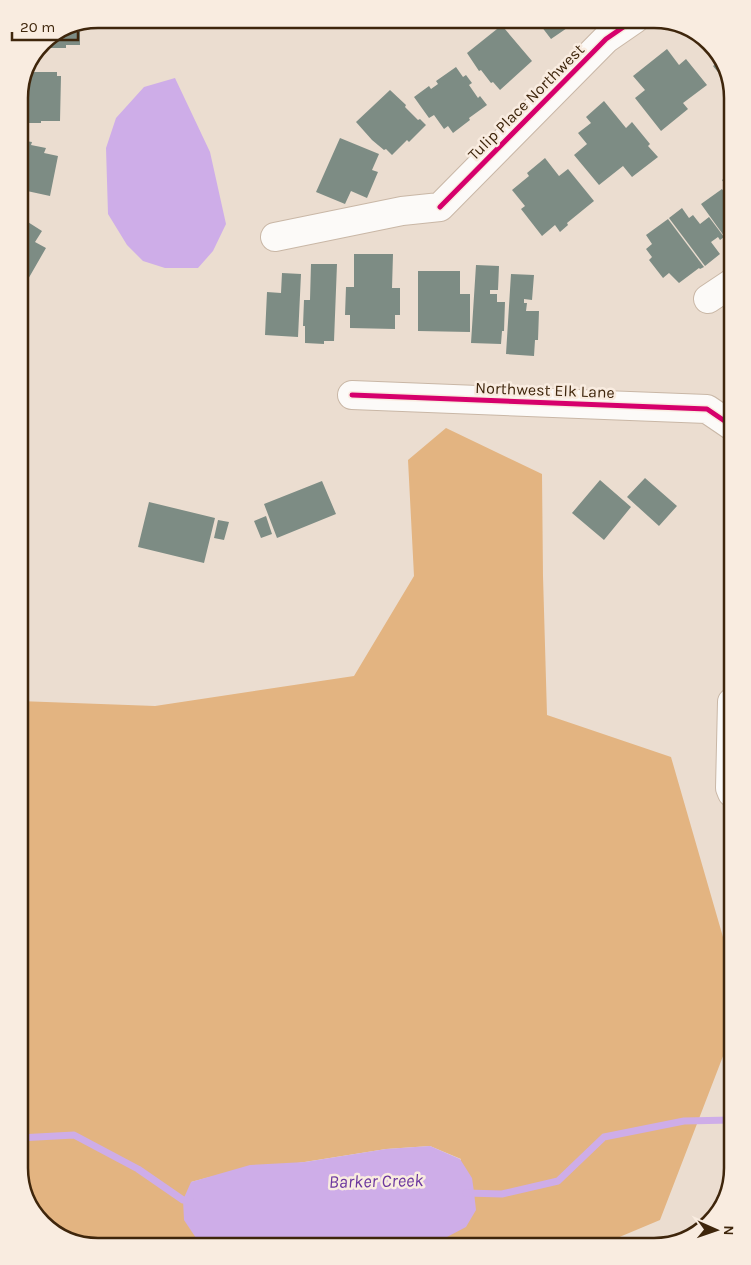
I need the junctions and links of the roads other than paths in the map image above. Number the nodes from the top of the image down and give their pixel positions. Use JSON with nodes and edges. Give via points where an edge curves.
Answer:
{"nodes":[{"id":1,"x":622,"y":28,"type":"edge"},
{"id":2,"x":275,"y":237,"type":"dead end"},
{"id":3,"x":724,"y":288,"type":"edge"},
{"id":4,"x":708,"y":299,"type":"dead end"},
{"id":5,"x":352,"y":395,"type":"dead end"},
{"id":6,"x":724,"y":421,"type":"edge"}],
"edges":[{"from":1,"to":2,"type":"street","name":"Tulip Place Northwest","via":[[606,39],[440,207],[402,211]]},
{"from":3,"to":4,"type":"street"},
{"from":5,"to":6,"type":"street","name":"Northwest Elk Lane","via":[[707,409]]}]}
